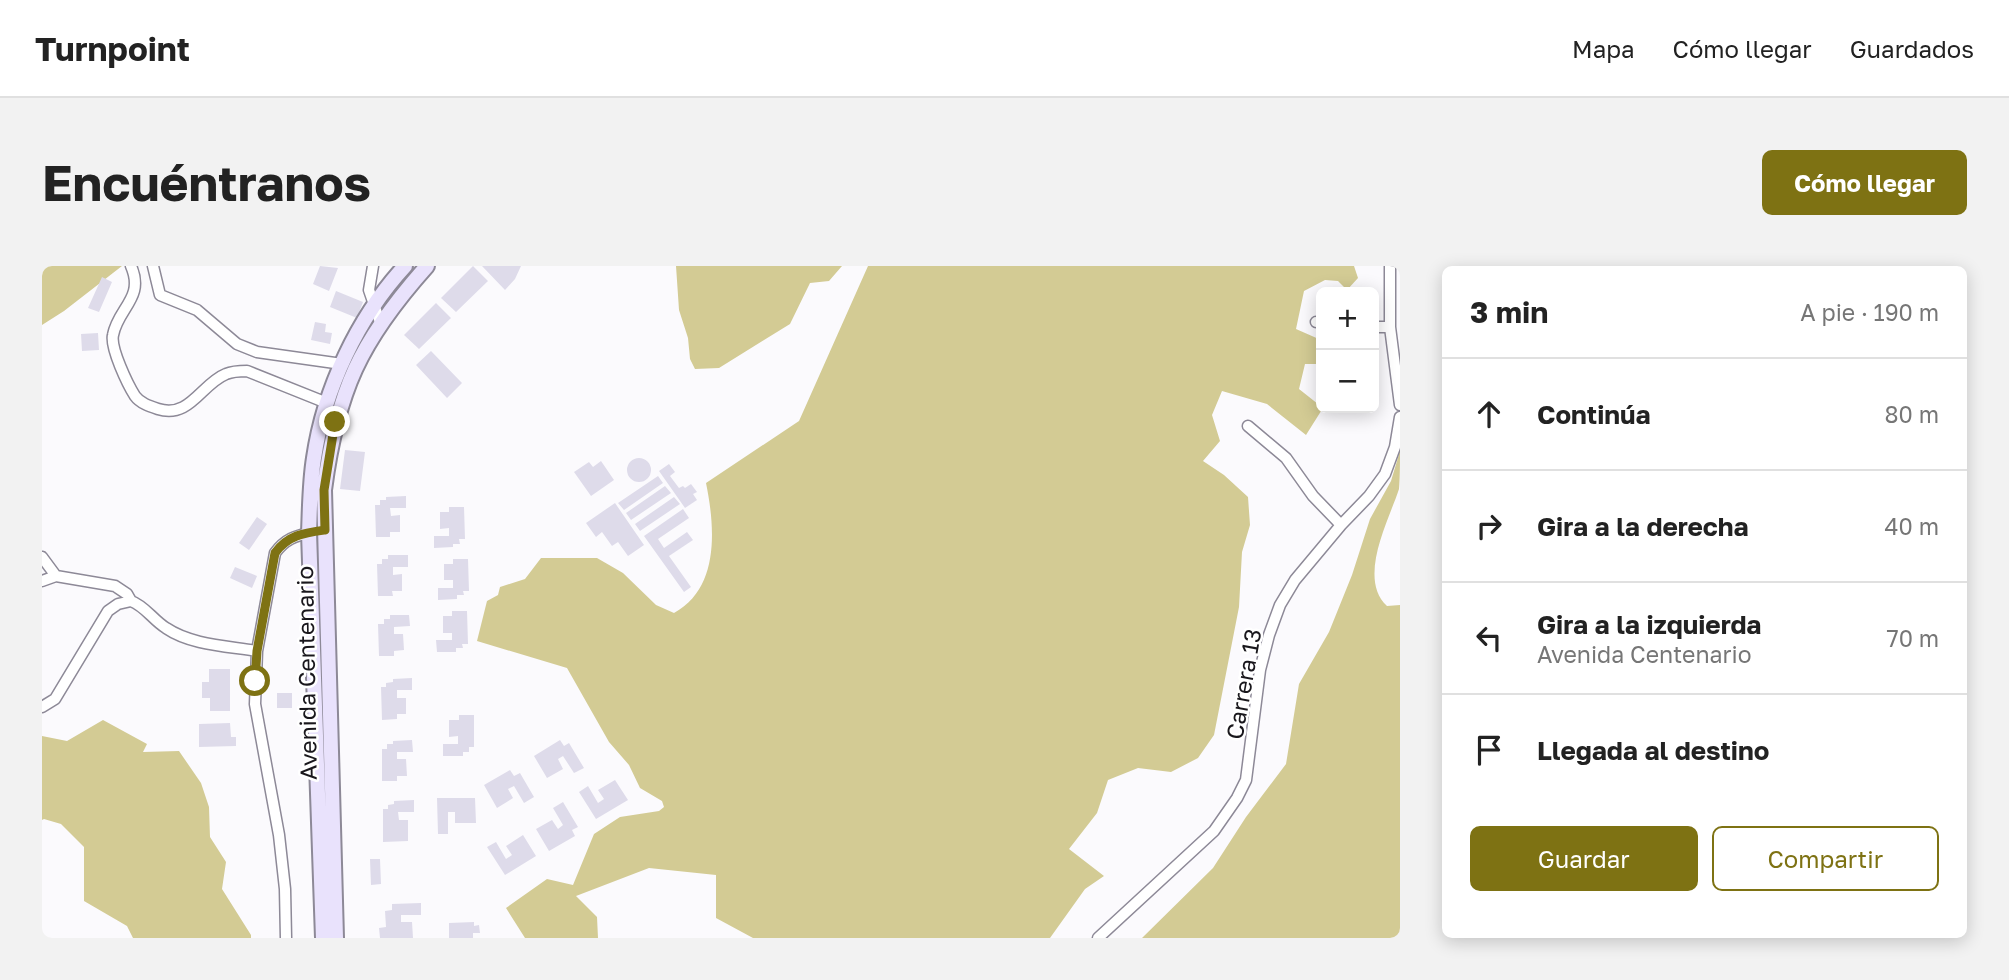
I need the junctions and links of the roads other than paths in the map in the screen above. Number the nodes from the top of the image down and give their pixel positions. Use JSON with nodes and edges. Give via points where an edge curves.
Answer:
{"nodes":[{"id":1,"x":131,"y":266,"type":"edge"},
{"id":2,"x":153,"y":266,"type":"edge"},
{"id":3,"x":373,"y":266,"type":"edge"},
{"id":4,"x":394,"y":266,"type":"edge"},
{"id":5,"x":405,"y":266,"type":"edge"},
{"id":6,"x":427,"y":266,"type":"edge"},
{"id":7,"x":1390,"y":266,"type":"edge"},
{"id":8,"x":388,"y":284,"type":"junction"},
{"id":9,"x":373,"y":307,"type":"junction"},
{"id":10,"x":380,"y":322,"type":"junction"},
{"id":11,"x":1379,"y":327,"type":"edge"},
{"id":12,"x":1390,"y":327,"type":"junction"},
{"id":13,"x":342,"y":364,"type":"junction"},
{"id":14,"x":327,"y":403,"type":"junction"},
{"id":15,"x":1400,"y":405,"type":"edge"},
{"id":16,"x":1400,"y":417,"type":"edge"},
{"id":17,"x":1248,"y":426,"type":"dead end"},
{"id":18,"x":1341,"y":525,"type":"junction"},
{"id":19,"x":325,"y":530,"type":"junction"},
{"id":20,"x":309,"y":533,"type":"junction"},
{"id":21,"x":42,"y":557,"type":"edge"},
{"id":22,"x":56,"y":576,"type":"junction"},
{"id":23,"x":42,"y":581,"type":"edge"},
{"id":24,"x":131,"y":601,"type":"junction"},
{"id":25,"x":257,"y":651,"type":"junction"},
{"id":26,"x":42,"y":707,"type":"edge"},
{"id":27,"x":286,"y":938,"type":"edge"},
{"id":28,"x":323,"y":938,"type":"edge"},
{"id":29,"x":336,"y":938,"type":"edge"},
{"id":30,"x":1098,"y":938,"type":"edge"}],
"edges":[{"from":1,"to":14,"type":"street","via":[[136,279],[133,295],[112,340],[136,397],[148,406],[178,410],[223,374],[234,371]]},
{"from":2,"to":13,"type":"street","via":[[160,295],[197,310],[237,344],[282,358]]},
{"from":3,"to":9,"type":"street","via":[[369,288]]},
{"from":4,"to":8,"type":"street"},
{"from":5,"to":8,"type":"main road"},
{"from":6,"to":10,"type":"main road","name":"Avenida Centenario"},
{"from":7,"to":12,"type":"street"},
{"from":8,"to":9,"type":"main road"},
{"from":9,"to":10,"type":"street"},
{"from":9,"to":13,"type":"main road"},
{"from":10,"to":19,"type":"main road","name":"Avenida Centenario","via":[[347,383],[335,422],[324,490]]},
{"from":11,"to":12,"type":"street"},
{"from":12,"to":15,"type":"street"},
{"from":13,"to":14,"type":"main road"},
{"from":14,"to":20,"type":"main road","via":[[314,456]]},
{"from":16,"to":18,"type":"street","name":"Carrera 13","via":[[1385,474]]},
{"from":17,"to":18,"type":"street","via":[[1286,458],[1312,496]]},
{"from":18,"to":30,"type":"street","name":"Carrera 13","via":[[1280,605],[1260,670],[1246,780],[1237,798],[1214,831]]},
{"from":19,"to":20,"type":"street"},
{"from":19,"to":29,"type":"main road","name":"Avenida Centenario"},
{"from":20,"to":25,"type":"street","via":[[283,542],[275,553]]},
{"from":20,"to":28,"type":"main road"},
{"from":21,"to":22,"type":"street"},
{"from":22,"to":23,"type":"street"},
{"from":22,"to":24,"type":"street","via":[[115,586]]},
{"from":24,"to":25,"type":"street","via":[[186,638]]},
{"from":24,"to":26,"type":"street","via":[[108,611],[55,699]]},
{"from":25,"to":27,"type":"street","via":[[257,716],[279,835]]}]}
